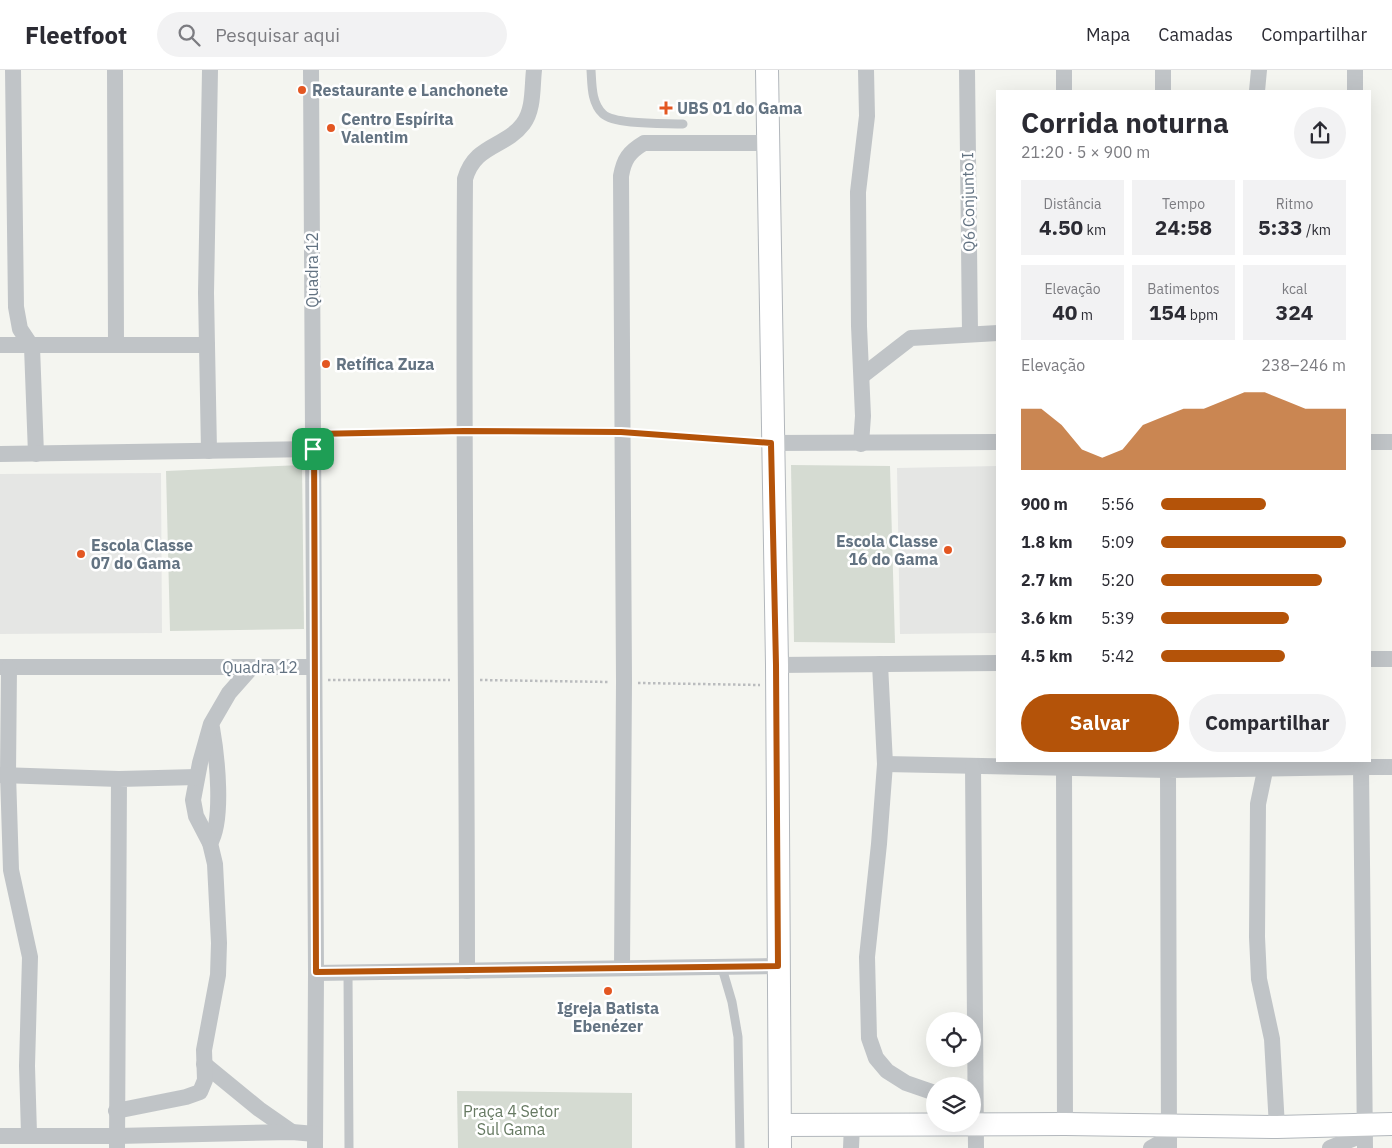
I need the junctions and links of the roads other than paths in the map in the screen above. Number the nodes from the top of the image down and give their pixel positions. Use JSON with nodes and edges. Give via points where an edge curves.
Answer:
{"nodes":[{"id":1,"x":13,"y":70,"type":"edge"},
{"id":2,"x":114,"y":70,"type":"edge"},
{"id":3,"x":210,"y":70,"type":"edge"},
{"id":4,"x":311,"y":70,"type":"edge"},
{"id":5,"x":534,"y":70,"type":"edge"},
{"id":6,"x":591,"y":70,"type":"edge"},
{"id":7,"x":766,"y":70,"type":"edge"},
{"id":8,"x":866,"y":70,"type":"edge"},
{"id":9,"x":967,"y":70,"type":"edge"},
{"id":10,"x":1064,"y":70,"type":"edge"},
{"id":11,"x":1163,"y":70,"type":"edge"},
{"id":12,"x":1259,"y":70,"type":"edge"},
{"id":13,"x":1355,"y":70,"type":"edge"},
{"id":14,"x":1064,"y":90,"type":"edge"},
{"id":15,"x":1163,"y":90,"type":"edge"},
{"id":16,"x":1257,"y":90,"type":"edge"},
{"id":17,"x":1355,"y":90,"type":"edge"},
{"id":18,"x":683,"y":124,"type":"dead end"},
{"id":19,"x":769,"y":143,"type":"junction"},
{"id":20,"x":970,"y":333,"type":"junction"},
{"id":21,"x":996,"y":333,"type":"edge"},
{"id":22,"x":116,"y":344,"type":"junction"},
{"id":23,"x":0,"y":345,"type":"edge"},
{"id":24,"x":207,"y":345,"type":"junction"},
{"id":25,"x":32,"y":347,"type":"junction"},
{"id":26,"x":862,"y":376,"type":"junction"},
{"id":27,"x":313,"y":442,"type":"junction"},
{"id":28,"x":996,"y":442,"type":"edge"},
{"id":29,"x":1371,"y":442,"type":"edge"},
{"id":30,"x":1392,"y":442,"type":"edge"},
{"id":31,"x":771,"y":443,"type":"junction"},
{"id":32,"x":861,"y":444,"type":"junction"},
{"id":33,"x":209,"y":451,"type":"junction"},
{"id":34,"x":0,"y":454,"type":"edge"},
{"id":35,"x":36,"y":454,"type":"junction"},
{"id":36,"x":1371,"y":659,"type":"edge"},
{"id":37,"x":1392,"y":659,"type":"edge"},
{"id":38,"x":996,"y":662,"type":"edge"},
{"id":39,"x":880,"y":664,"type":"junction"},
{"id":40,"x":4,"y":667,"type":"edge"},
{"id":41,"x":252,"y":667,"type":"junction"},
{"id":42,"x":314,"y":674,"type":"junction"},
{"id":43,"x":777,"y":675,"type":"junction"},
{"id":44,"x":211,"y":724,"type":"junction"},
{"id":45,"x":884,"y":764,"type":"junction"},
{"id":46,"x":1240,"y":764,"type":"edge"},
{"id":47,"x":1266,"y":764,"type":"edge"},
{"id":48,"x":973,"y":766,"type":"junction"},
{"id":49,"x":1392,"y":766,"type":"edge"},
{"id":50,"x":1361,"y":767,"type":"junction"},
{"id":51,"x":1064,"y":768,"type":"junction"},
{"id":52,"x":1168,"y":770,"type":"junction"},
{"id":53,"x":4,"y":774,"type":"edge"},
{"id":54,"x":197,"y":777,"type":"junction"},
{"id":55,"x":119,"y":779,"type":"junction"},
{"id":56,"x":210,"y":844,"type":"junction"},
{"id":57,"x":778,"y":966,"type":"junction"},
{"id":58,"x":622,"y":968,"type":"junction"},
{"id":59,"x":722,"y":968,"type":"junction"},
{"id":60,"x":467,"y":971,"type":"junction"},
{"id":61,"x":316,"y":972,"type":"junction"},
{"id":62,"x":348,"y":973,"type":"junction"},
{"id":63,"x":204,"y":1064,"type":"junction"},
{"id":64,"x":975,"y":1077,"type":"edge"},
{"id":65,"x":926,"y":1091,"type":"edge"},
{"id":66,"x":116,"y":1111,"type":"junction"},
{"id":67,"x":981,"y":1115,"type":"edge"},
{"id":68,"x":926,"y":1118,"type":"edge"},
{"id":69,"x":1065,"y":1124,"type":"junction"},
{"id":70,"x":1392,"y":1124,"type":"edge"},
{"id":71,"x":780,"y":1125,"type":"junction"},
{"id":72,"x":852,"y":1125,"type":"junction"},
{"id":73,"x":1277,"y":1127,"type":"junction"},
{"id":74,"x":292,"y":1132,"type":"junction"},
{"id":75,"x":976,"y":1132,"type":"edge"},
{"id":76,"x":0,"y":1136,"type":"edge"},
{"id":77,"x":1365,"y":1136,"type":"edge"},
{"id":78,"x":1169,"y":1137,"type":"edge"},
{"id":79,"x":29,"y":1141,"type":"edge"},
{"id":80,"x":213,"y":1141,"type":"edge"},
{"id":81,"x":315,"y":1141,"type":"edge"},
{"id":82,"x":117,"y":1142,"type":"edge"},
{"id":83,"x":349,"y":1148,"type":"edge"},
{"id":84,"x":740,"y":1148,"type":"edge"},
{"id":85,"x":780,"y":1148,"type":"edge"},
{"id":86,"x":852,"y":1148,"type":"edge"},
{"id":87,"x":976,"y":1148,"type":"edge"},
{"id":88,"x":1151,"y":1148,"type":"edge"},
{"id":89,"x":1330,"y":1148,"type":"edge"}],
"edges":[{"from":1,"to":25,"type":"street","via":[[16,307],[20,329]]},
{"from":2,"to":22,"type":"street"},
{"from":3,"to":24,"type":"street"},
{"from":4,"to":27,"type":"street","name":"Quadra 12"},
{"from":5,"to":60,"type":"street","via":[[530,110],[524,124],[476,158],[466,179]]},
{"from":6,"to":18,"type":"lane","via":[[593,93],[603,114],[614,119]]},
{"from":7,"to":19,"type":"street"},
{"from":8,"to":26,"type":"street","via":[[867,116],[858,192]]},
{"from":9,"to":20,"type":"street","name":"Q6 Conjunto I"},
{"from":10,"to":14,"type":"street"},
{"from":11,"to":15,"type":"street"},
{"from":12,"to":16,"type":"street"},
{"from":13,"to":17,"type":"street"},
{"from":19,"to":31,"type":"street"},
{"from":19,"to":58,"type":"street","via":[[644,143],[624,161],[621,176]]},
{"from":20,"to":21,"type":"street"},
{"from":20,"to":26,"type":"street","via":[[911,338]]},
{"from":22,"to":24,"type":"street"},
{"from":22,"to":25,"type":"street"},
{"from":23,"to":25,"type":"street"},
{"from":24,"to":33,"type":"street"},
{"from":25,"to":35,"type":"street"},
{"from":26,"to":32,"type":"street"},
{"from":27,"to":33,"type":"street"},
{"from":27,"to":42,"type":"street","name":"Quadra 12"},
{"from":28,"to":32,"type":"street"},
{"from":29,"to":30,"type":"street"},
{"from":31,"to":32,"type":"street"},
{"from":31,"to":43,"type":"street"},
{"from":33,"to":35,"type":"street"},
{"from":34,"to":35,"type":"street"},
{"from":36,"to":37,"type":"street"},
{"from":38,"to":39,"type":"street"},
{"from":39,"to":43,"type":"street"},
{"from":39,"to":45,"type":"street"},
{"from":40,"to":41,"type":"street","name":"Quadra 12"},
{"from":40,"to":53,"type":"street"},
{"from":41,"to":42,"type":"street","name":"Quadra 12"},
{"from":41,"to":44,"type":"street","via":[[229,693]]},
{"from":42,"to":61,"type":"street"},
{"from":43,"to":57,"type":"street"},
{"from":44,"to":54,"type":"street"},
{"from":44,"to":56,"type":"street","via":[[216,750],[217,828]]},
{"from":45,"to":48,"type":"street"},
{"from":45,"to":65,"type":"street","via":[[867,957],[869,1038],[876,1058],[887,1071]]},
{"from":46,"to":47,"type":"street"},
{"from":46,"to":52,"type":"street"},
{"from":47,"to":50,"type":"street"},
{"from":47,"to":73,"type":"street","via":[[1258,804],[1257,937],[1259,979],[1272,1039]]},
{"from":48,"to":51,"type":"street"},
{"from":48,"to":64,"type":"street"},
{"from":49,"to":50,"type":"street"},
{"from":50,"to":77,"type":"street"},
{"from":51,"to":52,"type":"street"},
{"from":51,"to":69,"type":"street"},
{"from":52,"to":78,"type":"street"},
{"from":53,"to":55,"type":"street"},
{"from":53,"to":79,"type":"street","via":[[10,870],[30,957]]},
{"from":54,"to":55,"type":"street"},
{"from":54,"to":56,"type":"street","via":[[193,800],[196,816]]},
{"from":55,"to":66,"type":"street"},
{"from":56,"to":63,"type":"street","via":[[215,864],[219,943],[218,975],[206,1031]]},
{"from":57,"to":59,"type":"street"},
{"from":57,"to":71,"type":"street"},
{"from":58,"to":59,"type":"street"},
{"from":58,"to":60,"type":"street"},
{"from":59,"to":84,"type":"lane","via":[[738,1036]]},
{"from":60,"to":62,"type":"street"},
{"from":61,"to":62,"type":"street"},
{"from":61,"to":81,"type":"street"},
{"from":62,"to":83,"type":"lane"},
{"from":63,"to":66,"type":"street","via":[[206,1080],[200,1092]]},
{"from":63,"to":74,"type":"street"},
{"from":66,"to":82,"type":"street"},
{"from":67,"to":69,"type":"street"},
{"from":68,"to":72,"type":"street"},
{"from":69,"to":78,"type":"street"},
{"from":70,"to":77,"type":"street"},
{"from":71,"to":72,"type":"street"},
{"from":71,"to":85,"type":"street"},
{"from":72,"to":86,"type":"street"},
{"from":73,"to":77,"type":"street"},
{"from":73,"to":78,"type":"street"},
{"from":74,"to":80,"type":"street"},
{"from":74,"to":81,"type":"street"},
{"from":75,"to":87,"type":"street"},
{"from":76,"to":79,"type":"street"},
{"from":77,"to":89,"type":"street"},
{"from":78,"to":88,"type":"street"},
{"from":79,"to":82,"type":"street"},
{"from":80,"to":82,"type":"street"}]}
